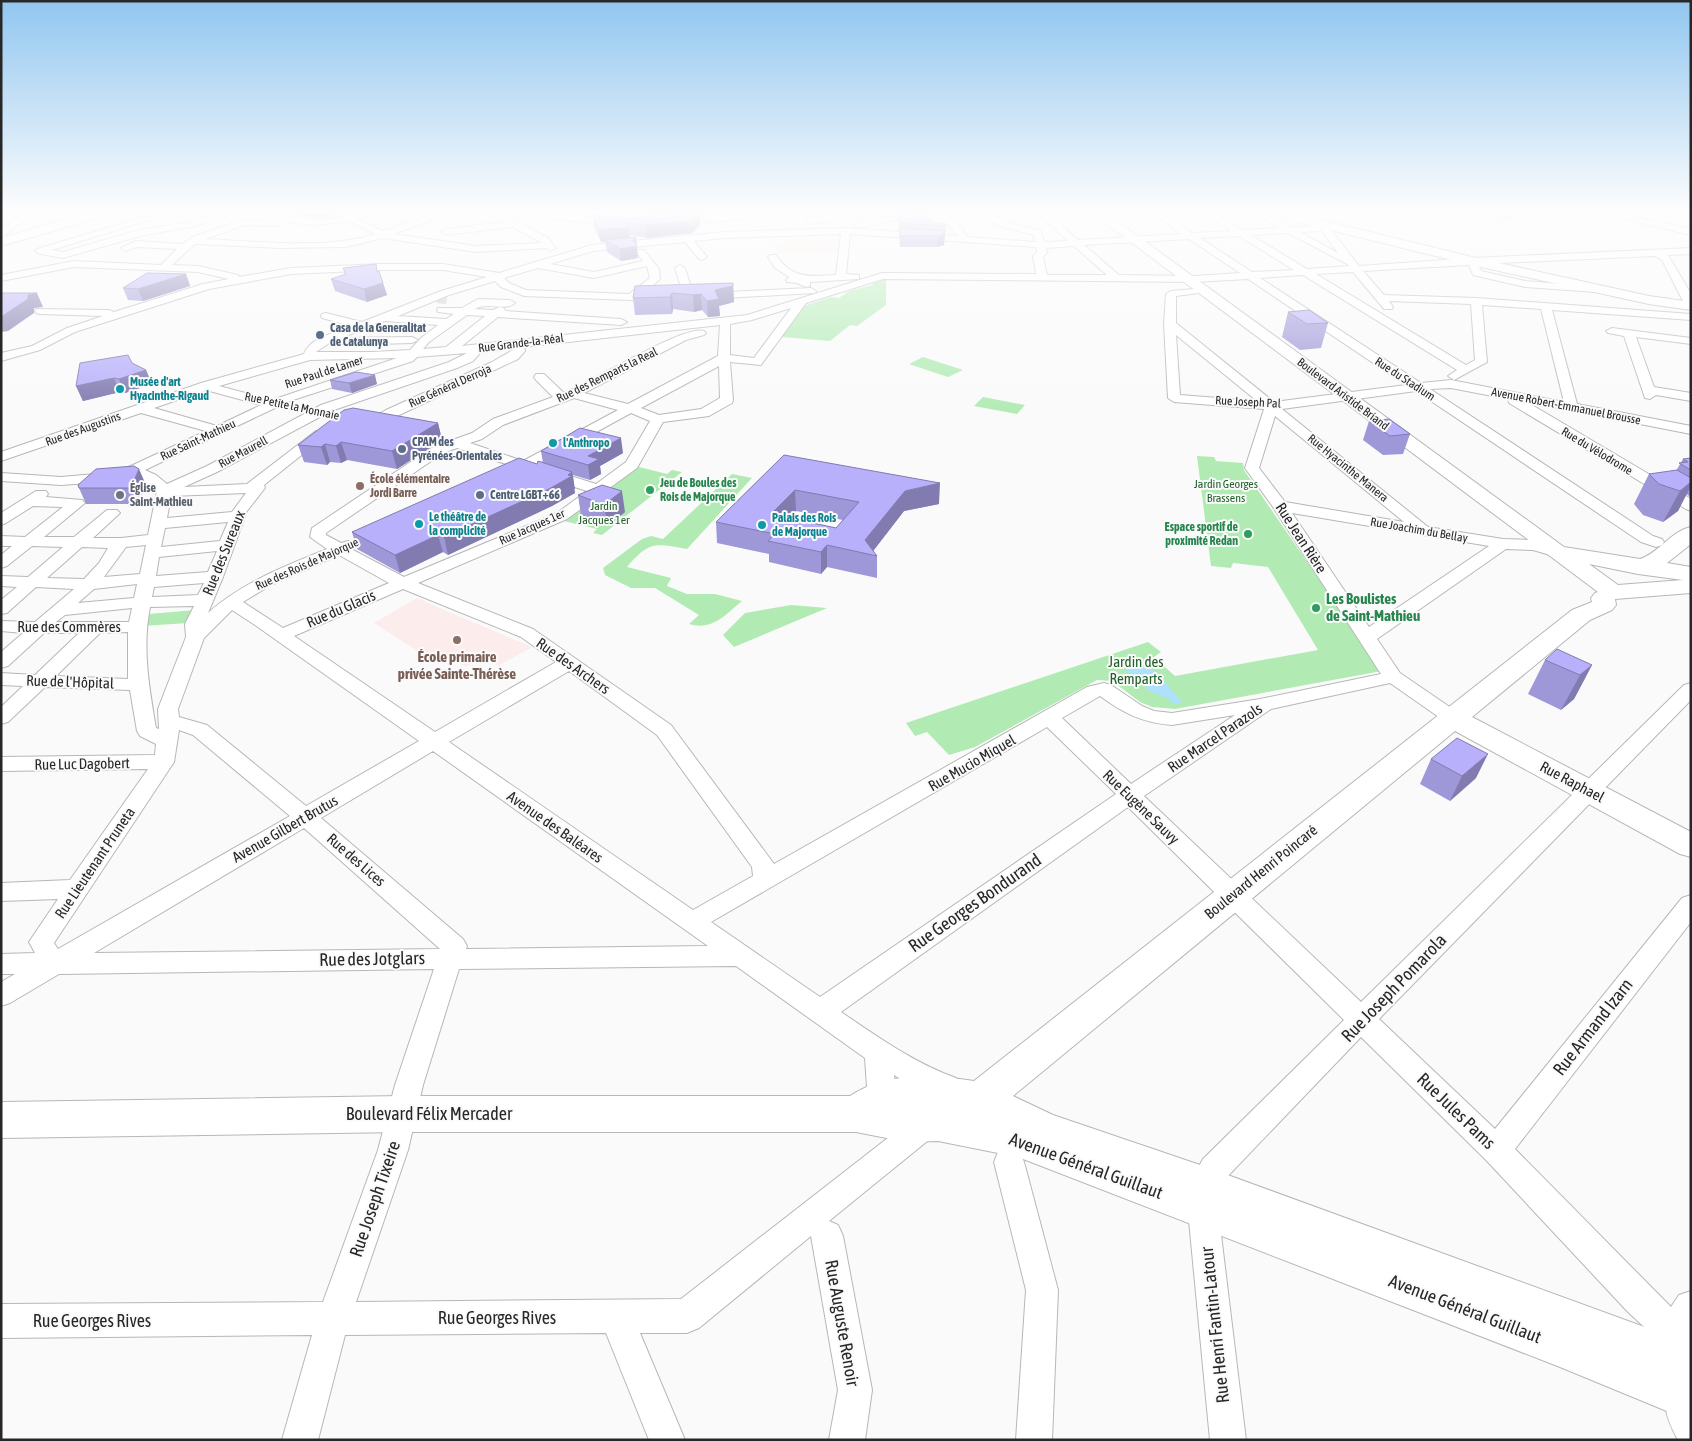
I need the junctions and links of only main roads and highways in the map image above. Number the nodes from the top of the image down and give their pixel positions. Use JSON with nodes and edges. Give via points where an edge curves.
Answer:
{"nodes":[{"id":1,"x":1189,"y":280,"type":"edge"},
{"id":2,"x":1556,"y":280,"type":"edge"},
{"id":3,"x":1688,"y":305,"type":"edge"},
{"id":4,"x":1691,"y":516,"type":"edge"},
{"id":5,"x":1691,"y":533,"type":"edge"},
{"id":6,"x":1662,"y":547,"type":"junction"},
{"id":7,"x":1557,"y":552,"type":"junction"},
{"id":8,"x":1643,"y":565,"type":"junction"},
{"id":9,"x":1691,"y":569,"type":"edge"},
{"id":10,"x":1691,"y":574,"type":"edge"},
{"id":11,"x":1691,"y":586,"type":"edge"},
{"id":12,"x":1608,"y":595,"type":"junction"},
{"id":13,"x":1454,"y":718,"type":"junction"},
{"id":14,"x":1691,"y":846,"type":"edge"},
{"id":15,"x":981,"y":1099,"type":"junction"},
{"id":16,"x":867,"y":1106,"type":"junction"},
{"id":17,"x":1,"y":1120,"type":"edge"},
{"id":18,"x":932,"y":1124,"type":"junction"},
{"id":19,"x":1203,"y":1198,"type":"junction"},
{"id":20,"x":1686,"y":1370,"type":"edge"}],
"edges":[{"from":1,"to":7,"type":"main road","name":"Boulevard Aristide Briand"},
{"from":2,"to":3,"type":"main road"},
{"from":4,"to":6,"type":"main road"},
{"from":5,"to":6,"type":"main road"},
{"from":6,"to":8,"type":"main road","via":[[1656,561]]},
{"from":6,"to":9,"type":"main road"},
{"from":7,"to":8,"type":"main road"},
{"from":7,"to":12,"type":"main road","name":"Boulevard Aristide Briand"},
{"from":8,"to":10,"type":"main road"},
{"from":8,"to":12,"type":"main road","via":[[1645,571],[1631,583]]},
{"from":11,"to":12,"type":"main road"},
{"from":12,"to":13,"type":"main road","name":"Boulevard Henri Poincaré","via":[[1604,605],[1581,616]]},
{"from":13,"to":14,"type":"main road","name":"Rue Raphael"},
{"from":13,"to":15,"type":"main road","name":"Boulevard Henri Poincaré"},
{"from":15,"to":16,"type":"main road","name":"Avenue Général Guillaut","via":[[934,1093]]},
{"from":15,"to":18,"type":"main road","name":"Boulevard Henri Poincaré","via":[[959,1114]]},
{"from":15,"to":19,"type":"main road","name":"Avenue Général Guillaut","via":[[1043,1130]]},
{"from":16,"to":17,"type":"main road","name":"Boulevard Félix Mercader"},
{"from":16,"to":18,"type":"main road","name":"Avenue Général Guillaut","via":[[890,1123]]},
{"from":18,"to":19,"type":"main road","name":"Avenue Général Guillaut","via":[[1018,1138]]},
{"from":19,"to":20,"type":"main road","name":"Avenue Général Guillaut"}]}
